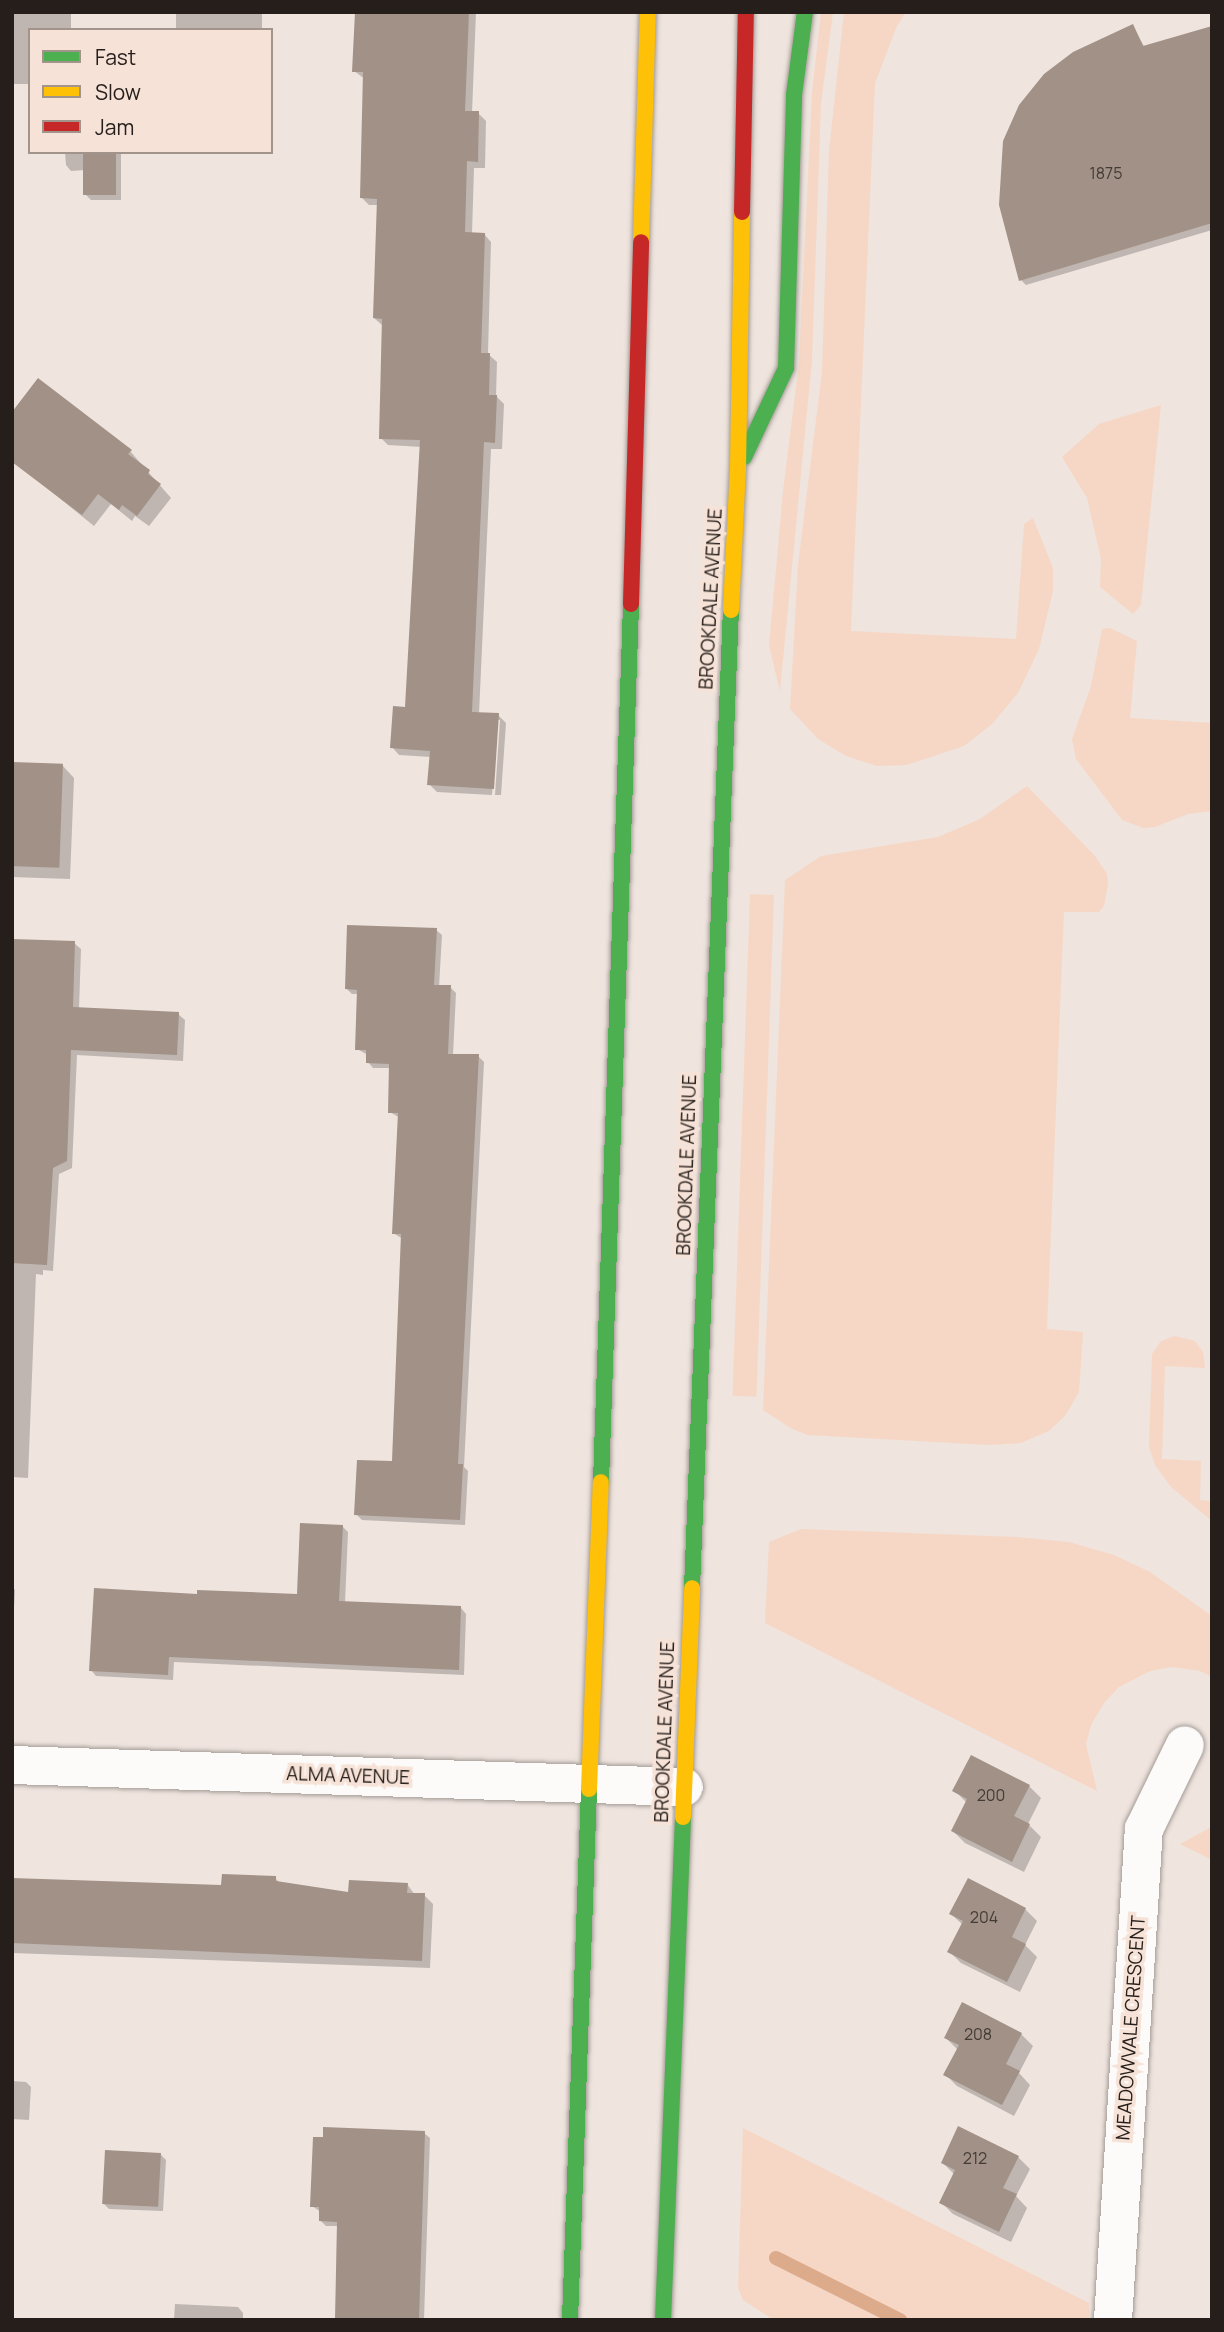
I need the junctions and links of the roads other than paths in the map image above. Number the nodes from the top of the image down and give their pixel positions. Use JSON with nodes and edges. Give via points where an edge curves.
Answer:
{"nodes":[{"id":1,"x":648,"y":12,"type":"edge"},
{"id":2,"x":746,"y":12,"type":"edge"},
{"id":3,"x":805,"y":12,"type":"edge"},
{"id":4,"x":738,"y":468,"type":"junction"},
{"id":5,"x":1185,"y":1745,"type":"dead end"},
{"id":6,"x":12,"y":1765,"type":"edge"},
{"id":7,"x":590,"y":1784,"type":"junction"},
{"id":8,"x":684,"y":1787,"type":"junction"},
{"id":9,"x":570,"y":2320,"type":"edge"},
{"id":10,"x":663,"y":2320,"type":"edge"},
{"id":11,"x":1113,"y":2320,"type":"edge"}],
"edges":[{"from":1,"to":7,"type":"main road"},
{"from":2,"to":4,"type":"main road","name":"BROOKDALE AVENUE"},
{"from":3,"to":4,"type":"main road","via":[[794,95],[786,368]]},
{"from":4,"to":8,"type":"main road","name":"BROOKDALE AVENUE"},
{"from":5,"to":11,"type":"street","name":"MEADOWVALE CRESCENT","via":[[1144,1829]]},
{"from":6,"to":7,"type":"street","name":"ALMA AVENUE"},
{"from":7,"to":8,"type":"street","name":"ALMA AVENUE"},
{"from":7,"to":9,"type":"main road"},
{"from":8,"to":10,"type":"main road","name":"BROOKDALE AVENUE"}]}
